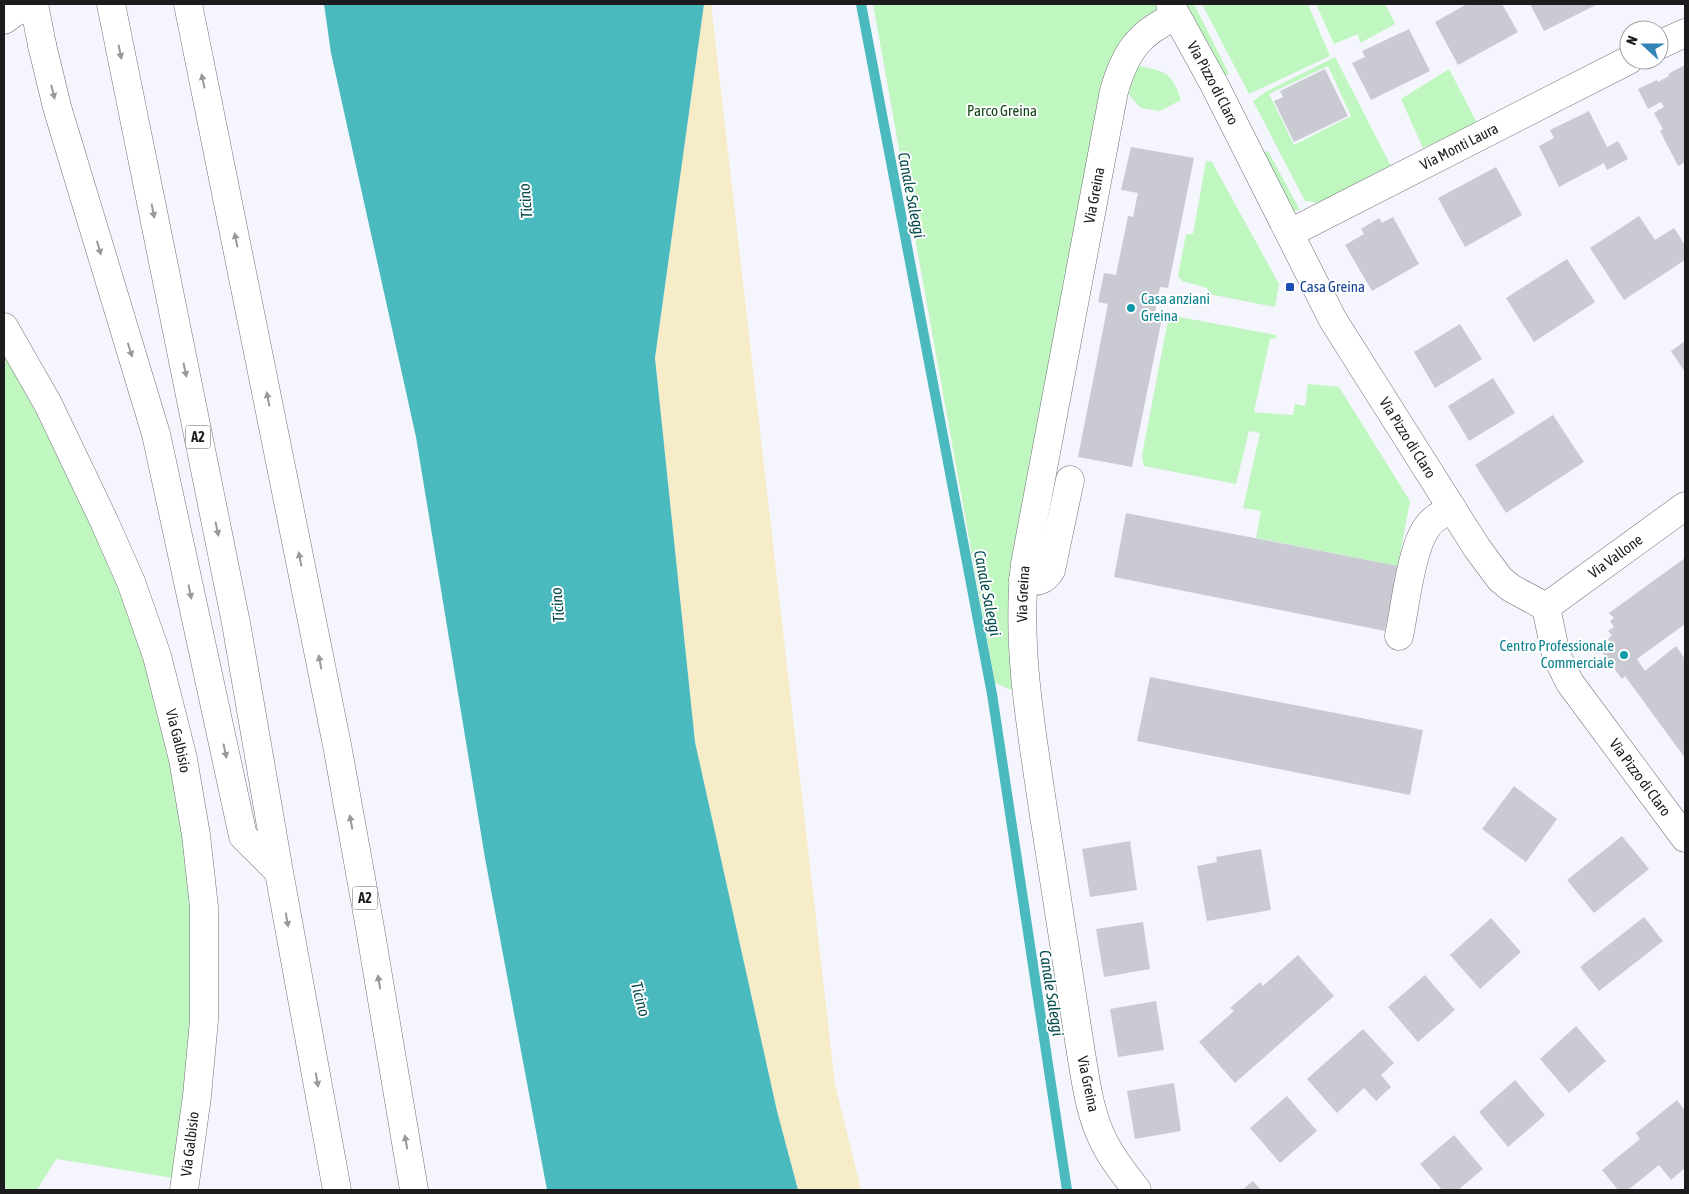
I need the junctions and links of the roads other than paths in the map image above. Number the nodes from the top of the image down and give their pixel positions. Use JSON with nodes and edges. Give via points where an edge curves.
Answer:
{"nodes":[{"id":1,"x":111,"y":4,"type":"edge"},
{"id":2,"x":188,"y":4,"type":"edge"},
{"id":3,"x":19,"y":9,"type":"edge"},
{"id":4,"x":1173,"y":10,"type":"edge"},
{"id":5,"x":1685,"y":33,"type":"edge"},
{"id":6,"x":1669,"y":40,"type":"edge"},
{"id":7,"x":1619,"y":65,"type":"edge"},
{"id":8,"x":1290,"y":234,"type":"junction"},
{"id":9,"x":4,"y":327,"type":"edge"},
{"id":10,"x":1070,"y":480,"type":"dead end"},
{"id":11,"x":1685,"y":506,"type":"edge"},
{"id":12,"x":1452,"y":508,"type":"junction"},
{"id":13,"x":1023,"y":580,"type":"junction"},
{"id":14,"x":1546,"y":607,"type":"junction"},
{"id":15,"x":1399,"y":636,"type":"dead end"},
{"id":16,"x":1685,"y":838,"type":"edge"},
{"id":17,"x":278,"y":872,"type":"junction"},
{"id":18,"x":184,"y":1190,"type":"edge"},
{"id":19,"x":337,"y":1190,"type":"edge"},
{"id":20,"x":414,"y":1190,"type":"edge"},
{"id":21,"x":1137,"y":1190,"type":"edge"}],
"edges":[{"from":1,"to":17,"type":"main road","number":"A2","one_way":true,"via":[[236,623]]},
{"from":20,"to":2,"type":"main road","number":"A2","one_way":true,"via":[[337,745]]},
{"from":3,"to":17,"type":"main road","one_way":true,"via":[[42,45],[57,107],[156,434],[243,836]]},
{"from":4,"to":8,"type":"main road","name":"Via Pizzo di Claro"},
{"from":4,"to":13,"type":"main road","name":"Via Greina","via":[[1140,38],[1119,73],[1114,91]]},
{"from":5,"to":6,"type":"main road"},
{"from":7,"to":8,"type":"main road","name":"Via Monti Laura"},
{"from":8,"to":12,"type":"main road","name":"Via Pizzo di Claro","via":[[1333,320]]},
{"from":9,"to":18,"type":"main road","name":"Via Galbisio","via":[[48,404],[131,582],[158,656],[183,759],[204,908],[204,1020]]},
{"from":10,"to":13,"type":"main road","via":[[1051,570],[1041,581]]},
{"from":11,"to":14,"type":"main road","name":"Via Vallone"},
{"from":12,"to":14,"type":"main road","name":"Via Pizzo di Claro","via":[[1500,578],[1511,588]]},
{"from":12,"to":15,"type":"main road","via":[[1428,526],[1422,536]]},
{"from":13,"to":21,"type":"main road","name":"Via Greina","via":[[1026,696],[1081,1053],[1097,1126],[1117,1165]]},
{"from":14,"to":16,"type":"main road","name":"Via Pizzo di Claro","via":[[1556,655],[1570,684]]},
{"from":17,"to":19,"type":"main road","number":"A2","one_way":true}]}
